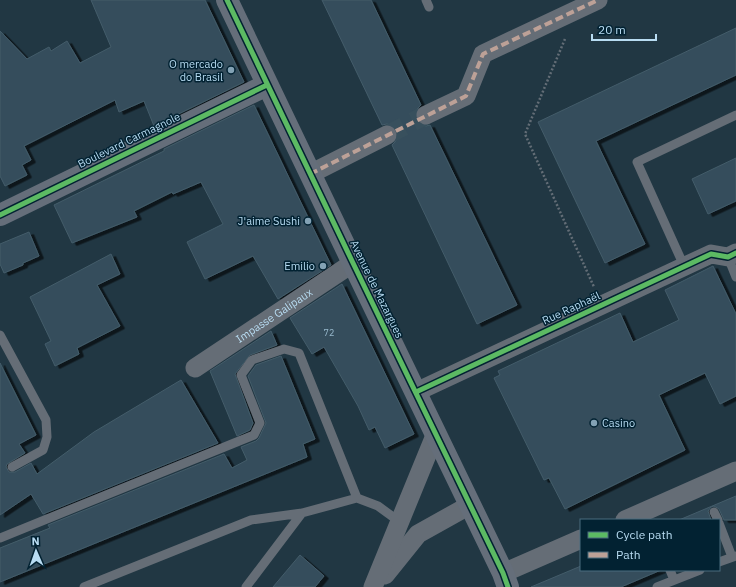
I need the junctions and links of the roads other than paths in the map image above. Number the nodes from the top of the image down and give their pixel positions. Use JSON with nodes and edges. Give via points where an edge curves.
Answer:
{"nodes":[{"id":1,"x":227,"y":0,"type":"edge"},
{"id":2,"x":598,"y":0,"type":"edge"},
{"id":3,"x":267,"y":85,"type":"junction"},
{"id":4,"x":736,"y":114,"type":"edge"},
{"id":5,"x":426,"y":115,"type":"tunnel mouth"},
{"id":6,"x":387,"y":135,"type":"tunnel mouth"},
{"id":7,"x":310,"y":174,"type":"junction"},
{"id":8,"x":0,"y":215,"type":"edge"},
{"id":9,"x":732,"y":255,"type":"edge"},
{"id":10,"x":353,"y":263,"type":"junction"},
{"id":11,"x":684,"y":266,"type":"junction"},
{"id":12,"x":736,"y":277,"type":"edge"},
{"id":13,"x":0,"y":335,"type":"edge"},
{"id":14,"x":195,"y":368,"type":"dead end"},
{"id":15,"x":416,"y":392,"type":"junction"},
{"id":16,"x":436,"y":434,"type":"junction"},
{"id":17,"x":12,"y":467,"type":"dead end"},
{"id":18,"x":736,"y":471,"type":"edge"},
{"id":19,"x":357,"y":498,"type":"junction"},
{"id":20,"x":470,"y":505,"type":"junction"},
{"id":21,"x":302,"y":513,"type":"junction"},
{"id":22,"x":627,"y":519,"type":"edge"},
{"id":23,"x":400,"y":522,"type":"junction"},
{"id":24,"x":720,"y":525,"type":"edge"},
{"id":25,"x":418,"y":534,"type":"junction"},
{"id":26,"x":0,"y":538,"type":"edge"},
{"id":27,"x":580,"y":540,"type":"edge"},
{"id":28,"x":734,"y":556,"type":"edge"},
{"id":29,"x":720,"y":562,"type":"edge"},
{"id":30,"x":670,"y":571,"type":"edge"},
{"id":31,"x":697,"y":571,"type":"edge"},
{"id":32,"x":506,"y":580,"type":"edge"},
{"id":33,"x":674,"y":580,"type":"junction"},
{"id":34,"x":84,"y":587,"type":"edge"},
{"id":35,"x":246,"y":587,"type":"edge"},
{"id":36,"x":375,"y":587,"type":"edge"},
{"id":37,"x":657,"y":587,"type":"edge"}],
"edges":[{"from":1,"to":3,"type":"street","name":"Avenue de Mazargues"},
{"from":2,"to":5,"type":"street","via":[[483,54],[466,96]]},
{"from":3,"to":7,"type":"street","name":"Avenue de Mazargues"},
{"from":3,"to":8,"type":"street","name":"Boulevard Carmagnole"},
{"from":4,"to":11,"type":"lane","via":[[637,162]]},
{"from":6,"to":7,"type":"street"},
{"from":7,"to":10,"type":"street","name":"Avenue de Mazargues"},
{"from":9,"to":11,"type":"street","name":"Rue Raphaël","via":[[711,254]]},
{"from":9,"to":12,"type":"lane"},
{"from":10,"to":14,"type":"street","name":"Impasse Galipaux"},
{"from":10,"to":15,"type":"street","name":"Avenue de Mazargues"},
{"from":11,"to":15,"type":"street","name":"Rue Raphaël"},
{"from":13,"to":17,"type":"lane","via":[[46,420],[47,437],[43,450]]},
{"from":15,"to":16,"type":"street","name":"Avenue de Mazargues"},
{"from":16,"to":20,"type":"street","name":"Avenue de Mazargues"},
{"from":16,"to":23,"type":"street"},
{"from":18,"to":22,"type":"street"},
{"from":19,"to":21,"type":"lane"},
{"from":19,"to":23,"type":"lane","via":[[378,506]]},
{"from":19,"to":26,"type":"lane","via":[[299,353],[284,349],[252,360],[241,375],[260,423],[254,435]]},
{"from":20,"to":25,"type":"street"},
{"from":20,"to":32,"type":"street","name":"Avenue de Mazargues"},
{"from":21,"to":34,"type":"lane","via":[[251,520]]},
{"from":21,"to":35,"type":"lane"},
{"from":23,"to":25,"type":"street"},
{"from":23,"to":36,"type":"street"},
{"from":24,"to":28,"type":"lane"},
{"from":25,"to":36,"type":"street"},
{"from":27,"to":32,"type":"street"},
{"from":28,"to":29,"type":"lane"},
{"from":30,"to":33,"type":"lane"},
{"from":31,"to":33,"type":"lane"},
{"from":33,"to":37,"type":"lane"}]}
